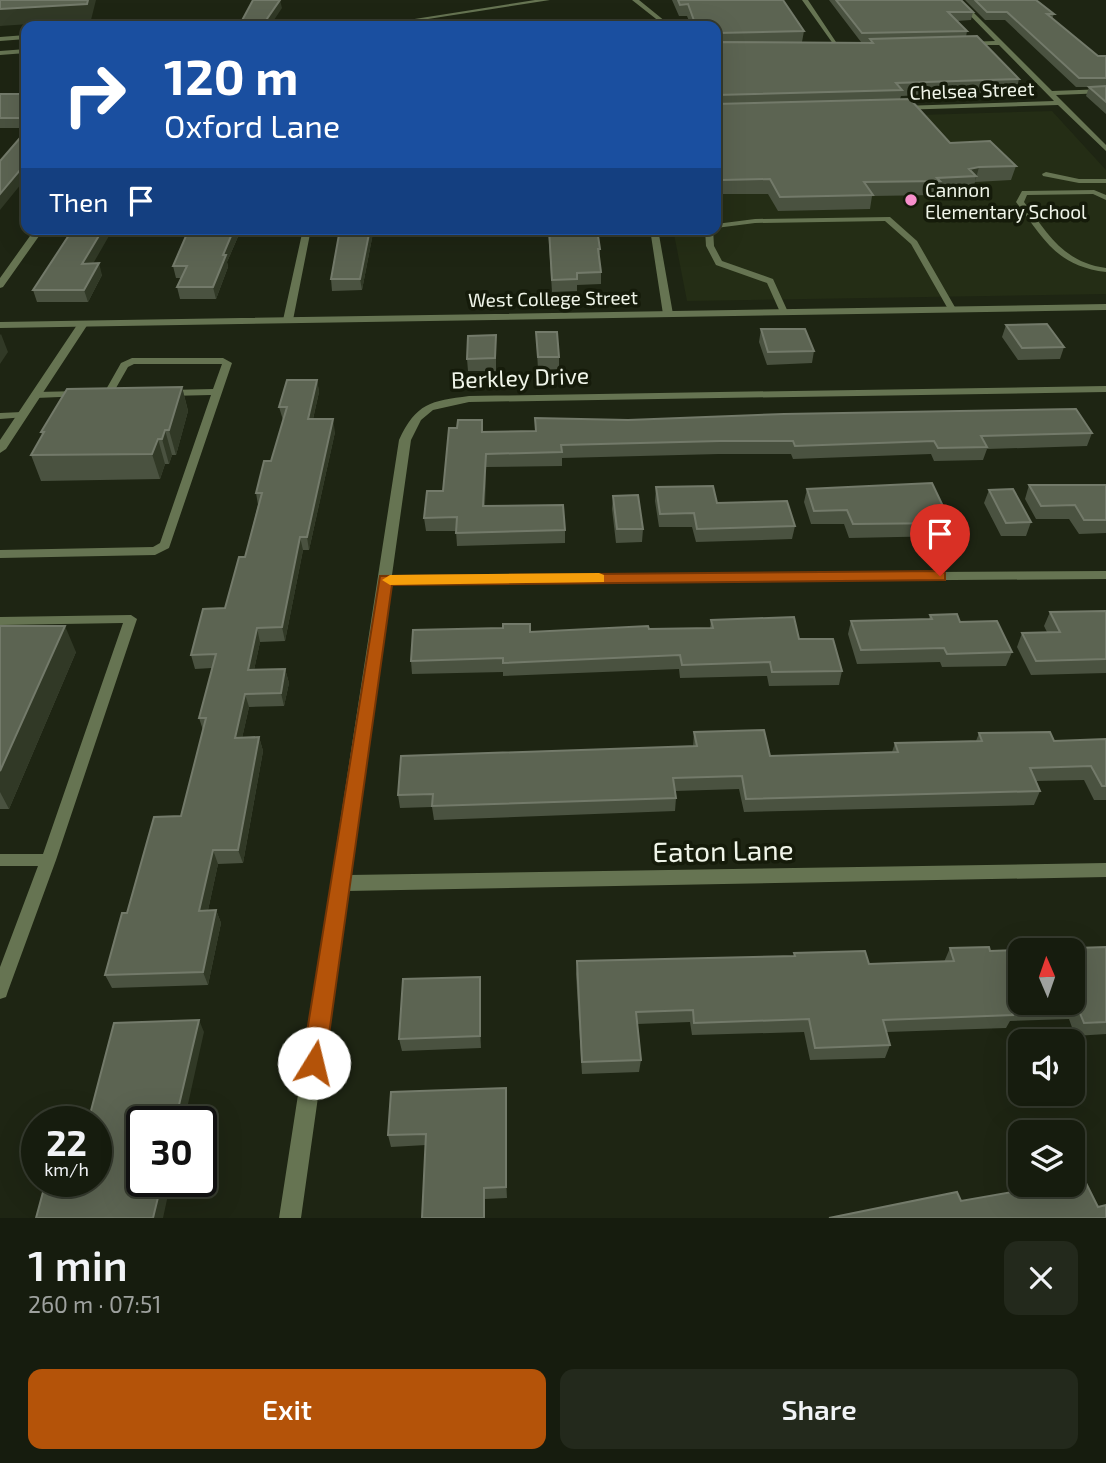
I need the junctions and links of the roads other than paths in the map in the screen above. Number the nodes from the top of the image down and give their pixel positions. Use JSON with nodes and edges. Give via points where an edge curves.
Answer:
{"nodes":[{"id":1,"x":547,"y":0,"type":"edge"},
{"id":2,"x":635,"y":0,"type":"edge"},
{"id":3,"x":805,"y":0,"type":"edge"},
{"id":4,"x":958,"y":0,"type":"edge"},
{"id":5,"x":406,"y":21,"type":"edge"},
{"id":6,"x":662,"y":21,"type":"edge"},
{"id":7,"x":21,"y":37,"type":"edge"},
{"id":8,"x":0,"y":38,"type":"edge"},
{"id":9,"x":1000,"y":43,"type":"junction"},
{"id":10,"x":960,"y":44,"type":"edge"},
{"id":11,"x":838,"y":47,"type":"junction"},
{"id":12,"x":852,"y":47,"type":"edge"},
{"id":13,"x":825,"y":48,"type":"edge"},
{"id":14,"x":21,"y":51,"type":"edge"},
{"id":15,"x":0,"y":53,"type":"edge"},
{"id":16,"x":1106,"y":92,"type":"edge"},
{"id":17,"x":1050,"y":93,"type":"junction"},
{"id":18,"x":1060,"y":103,"type":"junction"},
{"id":19,"x":895,"y":108,"type":"edge"},
{"id":20,"x":1106,"y":149,"type":"edge"},
{"id":21,"x":1046,"y":174,"type":"dead end"},
{"id":22,"x":1106,"y":181,"type":"edge"},
{"id":23,"x":1106,"y":198,"type":"edge"},
{"id":24,"x":721,"y":225,"type":"edge"},
{"id":25,"x":36,"y":235,"type":"edge"},
{"id":26,"x":306,"y":235,"type":"edge"},
{"id":27,"x":655,"y":235,"type":"edge"},
{"id":28,"x":709,"y":235,"type":"edge"},
{"id":29,"x":1106,"y":270,"type":"edge"},
{"id":30,"x":0,"y":285,"type":"edge"},
{"id":31,"x":1106,"y":307,"type":"edge"},
{"id":32,"x":952,"y":309,"type":"junction"},
{"id":33,"x":784,"y":312,"type":"junction"},
{"id":34,"x":668,"y":314,"type":"junction"},
{"id":35,"x":288,"y":320,"type":"junction"},
{"id":36,"x":83,"y":324,"type":"junction"},
{"id":37,"x":0,"y":325,"type":"edge"},
{"id":38,"x":1106,"y":389,"type":"edge"},
{"id":39,"x":217,"y":392,"type":"junction"},
{"id":40,"x":109,"y":393,"type":"junction"},
{"id":41,"x":122,"y":393,"type":"edge"},
{"id":42,"x":163,"y":393,"type":"edge"},
{"id":43,"x":36,"y":395,"type":"junction"},
{"id":44,"x":22,"y":415,"type":"junction"},
{"id":45,"x":0,"y":416,"type":"edge"},
{"id":46,"x":0,"y":449,"type":"edge"},
{"id":47,"x":0,"y":554,"type":"edge"},
{"id":48,"x":1106,"y":575,"type":"edge"},
{"id":49,"x":385,"y":580,"type":"junction"},
{"id":50,"x":0,"y":621,"type":"edge"},
{"id":51,"x":0,"y":860,"type":"edge"},
{"id":52,"x":48,"y":860,"type":"junction"},
{"id":53,"x":1106,"y":870,"type":"edge"},
{"id":54,"x":342,"y":883,"type":"junction"},
{"id":55,"x":2,"y":980,"type":"edge"},
{"id":56,"x":290,"y":1218,"type":"edge"}],
"edges":[{"from":1,"to":5,"type":"street"},
{"from":2,"to":6,"type":"street"},
{"from":3,"to":11,"type":"street"},
{"from":4,"to":9,"type":"street"},
{"from":7,"to":8,"type":"lane"},
{"from":9,"to":10,"type":"street"},
{"from":9,"to":17,"type":"street"},
{"from":11,"to":12,"type":"street"},
{"from":11,"to":13,"type":"street"},
{"from":14,"to":15,"type":"street"},
{"from":16,"to":17,"type":"street"},
{"from":17,"to":18,"type":"street"},
{"from":18,"to":19,"type":"street","name":"Chelsea Street"},
{"from":18,"to":20,"type":"street"},
{"from":21,"to":22,"type":"lane"},
{"from":23,"to":29,"type":"lane","via":[[1094,192],[1025,193],[1020,202],[1065,259],[1085,269]]},
{"from":24,"to":32,"type":"lane","via":[[887,219],[914,243]]},
{"from":25,"to":30,"type":"street"},
{"from":26,"to":35,"type":"street"},
{"from":27,"to":34,"type":"street"},
{"from":28,"to":33,"type":"lane","via":[[719,263],[770,281]]},
{"from":31,"to":32,"type":"street","name":"West College Street"},
{"from":32,"to":33,"type":"street","name":"West College Street"},
{"from":33,"to":34,"type":"street","name":"West College Street"},
{"from":34,"to":35,"type":"street","name":"West College Street"},
{"from":35,"to":36,"type":"street","name":"West College Street"},
{"from":36,"to":37,"type":"street","name":"West College Street"},
{"from":36,"to":43,"type":"street"},
{"from":38,"to":49,"type":"street","name":"Berkley Drive","via":[[435,403],[413,421],[405,440]]},
{"from":39,"to":40,"type":"lane","via":[[227,363],[223,361],[132,362],[124,365]]},
{"from":39,"to":42,"type":"lane"},
{"from":39,"to":47,"type":"lane","via":[[165,545],[155,551]]},
{"from":40,"to":41,"type":"lane"},
{"from":40,"to":43,"type":"lane"},
{"from":43,"to":44,"type":"street"},
{"from":44,"to":45,"type":"lane"},
{"from":44,"to":46,"type":"street"},
{"from":48,"to":49,"type":"street"},
{"from":49,"to":54,"type":"street","name":"Berkley Drive"},
{"from":50,"to":52,"type":"lane","via":[[131,619]]},
{"from":51,"to":52,"type":"lane"},
{"from":52,"to":55,"type":"lane"},
{"from":53,"to":54,"type":"street","name":"Eaton Lane"},
{"from":54,"to":56,"type":"street","name":"Berkley Drive"}]}
